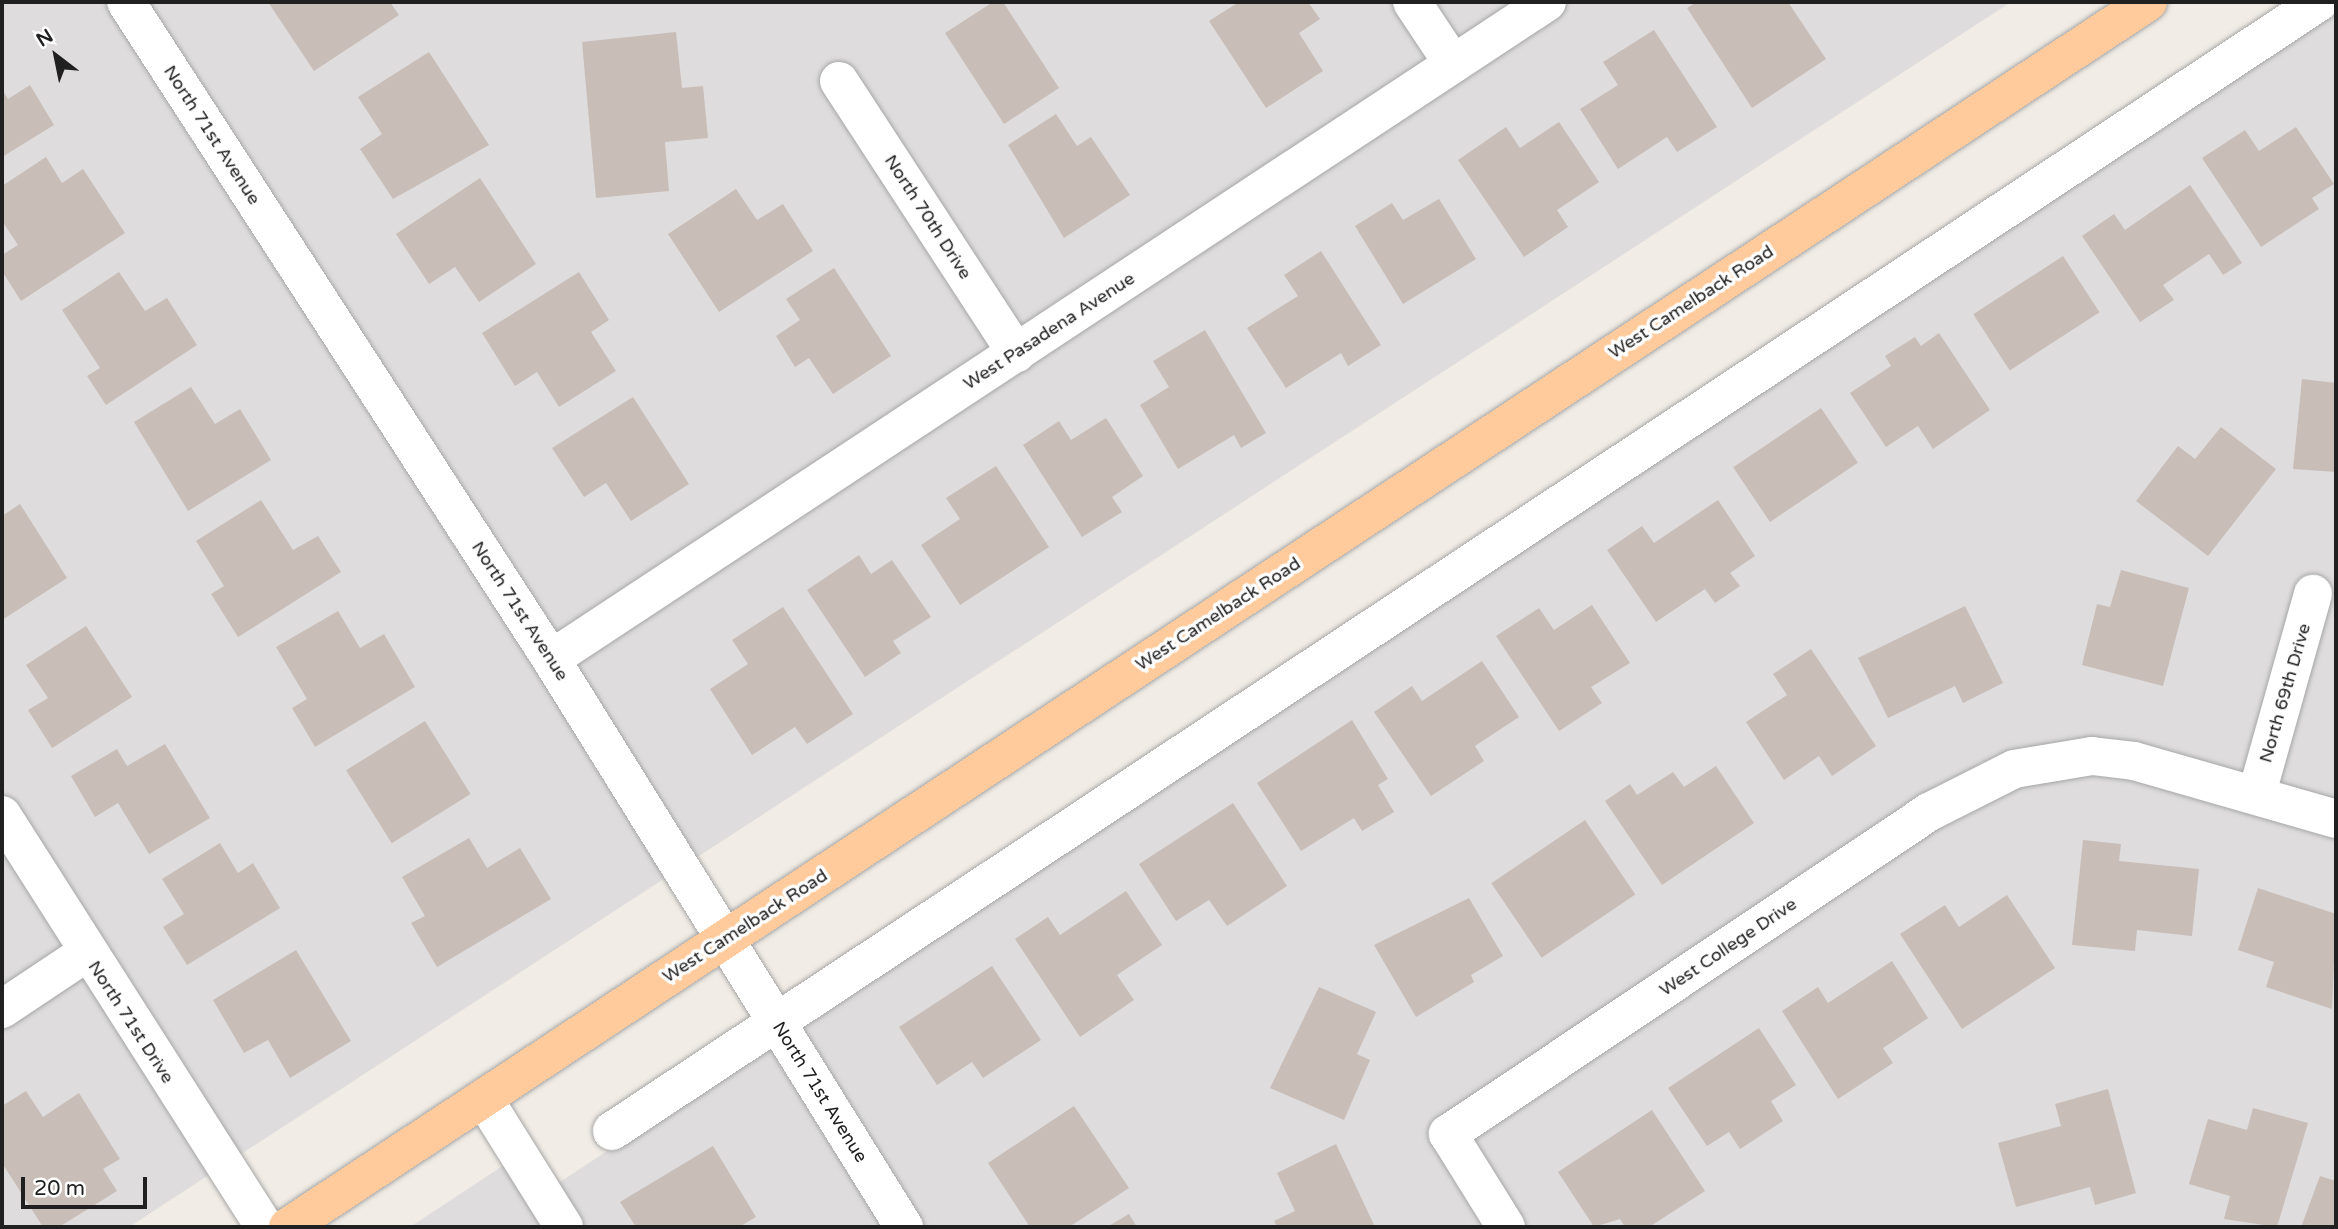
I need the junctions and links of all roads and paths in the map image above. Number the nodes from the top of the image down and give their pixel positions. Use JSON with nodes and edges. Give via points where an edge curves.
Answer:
{"nodes":[{"id":1,"x":126,"y":2,"type":"edge"},
{"id":2,"x":1412,"y":2,"type":"edge"},
{"id":3,"x":1547,"y":2,"type":"edge"},
{"id":4,"x":2148,"y":2,"type":"edge"},
{"id":5,"x":2319,"y":2,"type":"edge"},
{"id":6,"x":1453,"y":64,"type":"junction"},
{"id":7,"x":839,"y":81,"type":"dead end"},
{"id":8,"x":1016,"y":353,"type":"junction"},
{"id":9,"x":2313,"y":594,"type":"dead end"},
{"id":10,"x":551,"y":659,"type":"junction"},
{"id":11,"x":2257,"y":793,"type":"junction"},
{"id":12,"x":2,"y":815,"type":"edge"},
{"id":13,"x":2336,"y":819,"type":"edge"},
{"id":14,"x":725,"y":939,"type":"junction"},
{"id":15,"x":86,"y":953,"type":"junction"},
{"id":16,"x":2,"y":1009,"type":"edge"},
{"id":17,"x":777,"y":1023,"type":"junction"},
{"id":18,"x":484,"y":1099,"type":"junction"},
{"id":19,"x":612,"y":1131,"type":"dead end"},
{"id":20,"x":264,"y":1227,"type":"edge"},
{"id":21,"x":288,"y":1227,"type":"edge"},
{"id":22,"x":564,"y":1227,"type":"edge"},
{"id":23,"x":904,"y":1227,"type":"edge"},
{"id":24,"x":1506,"y":1227,"type":"edge"}],
"edges":[{"from":1,"to":10,"type":"street","name":"North 71st Avenue"},
{"from":2,"to":6,"type":"street"},
{"from":3,"to":6,"type":"street","name":"West Pasadena Avenue"},
{"from":4,"to":14,"type":"main road","name":"West Camelback Road"},
{"from":5,"to":17,"type":"street"},
{"from":6,"to":8,"type":"street","name":"West Pasadena Avenue"},
{"from":7,"to":8,"type":"street","name":"North 70th Drive"},
{"from":8,"to":10,"type":"street","name":"West Pasadena Avenue"},
{"from":9,"to":11,"type":"street","name":"North 69th Drive"},
{"from":10,"to":14,"type":"street","name":"North 71st Avenue"},
{"from":11,"to":13,"type":"street"},
{"from":11,"to":24,"type":"street","name":"West College Drive","via":[[2134,761],[2092,757],[2014,769],[1929,812],[1448,1134]]},
{"from":12,"to":15,"type":"street","name":"North 71st Drive"},
{"from":14,"to":17,"type":"street","name":"North 71st Avenue"},
{"from":14,"to":18,"type":"main road","name":"West Camelback Road"},
{"from":15,"to":16,"type":"street"},
{"from":15,"to":20,"type":"street","name":"North 71st Drive"},
{"from":17,"to":19,"type":"street"},
{"from":17,"to":23,"type":"street","name":"North 71st Avenue"},
{"from":18,"to":21,"type":"main road","name":"West Camelback Road"},
{"from":18,"to":22,"type":"street"}]}
